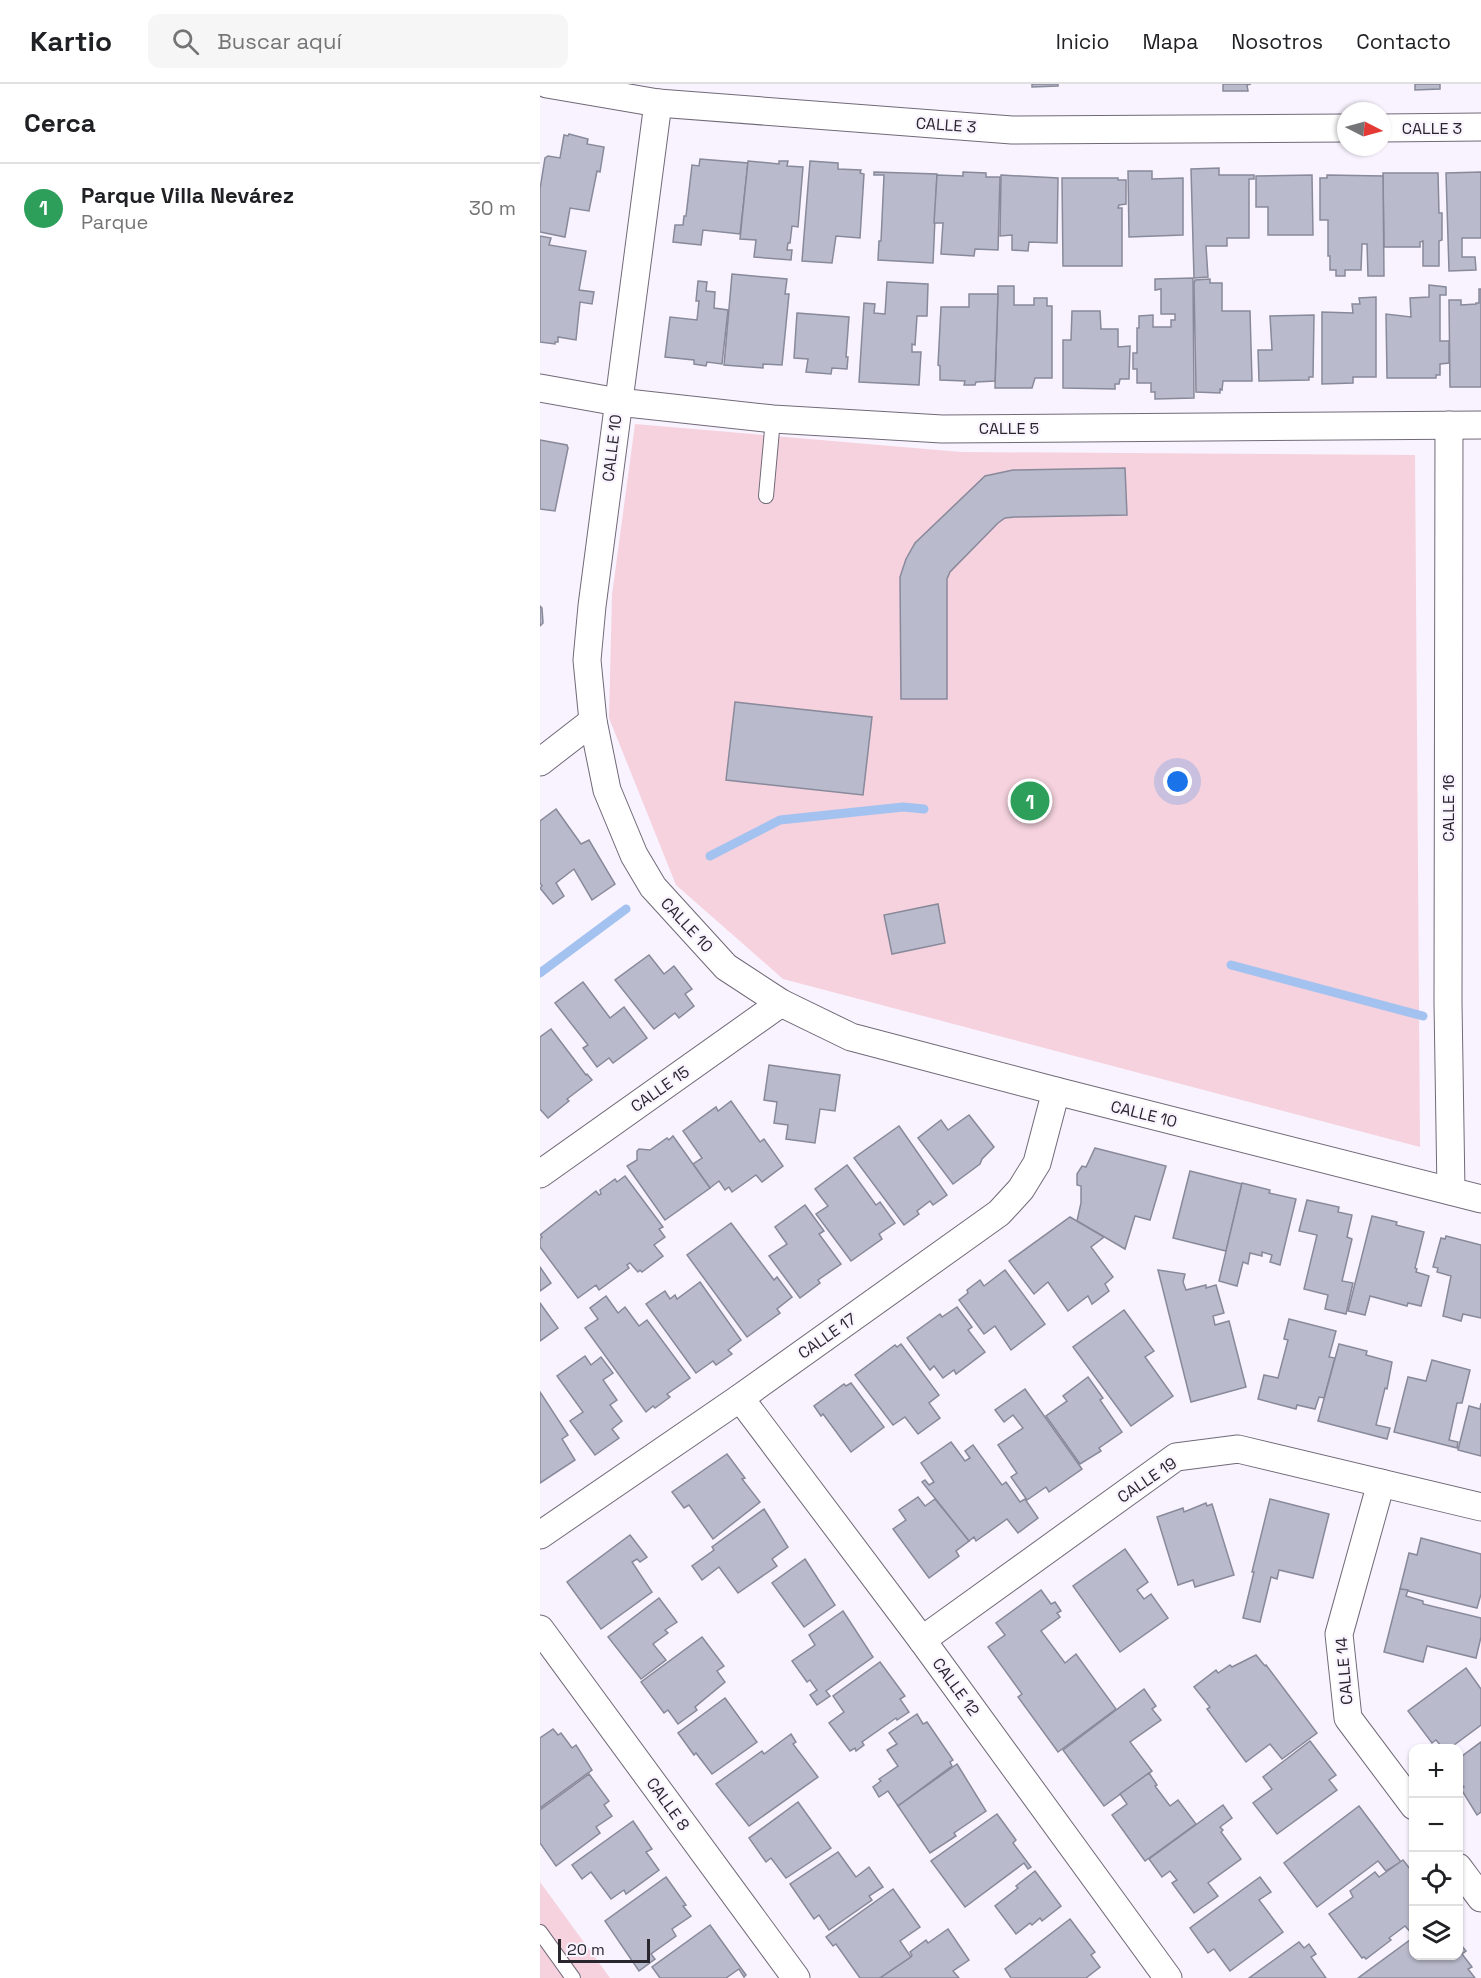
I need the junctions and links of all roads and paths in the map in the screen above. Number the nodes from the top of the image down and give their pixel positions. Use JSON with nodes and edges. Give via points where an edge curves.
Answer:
{"nodes":[{"id":1,"x":548,"y":84,"type":"edge"},
{"id":2,"x":658,"y":103,"type":"junction"},
{"id":3,"x":1481,"y":127,"type":"edge"},
{"id":4,"x":1337,"y":128,"type":"edge"},
{"id":5,"x":1391,"y":128,"type":"edge"},
{"id":6,"x":540,"y":388,"type":"edge"},
{"id":7,"x":618,"y":402,"type":"junction"},
{"id":8,"x":773,"y":419,"type":"junction"},
{"id":9,"x":1449,"y":425,"type":"junction"},
{"id":10,"x":1481,"y":425,"type":"edge"},
{"id":11,"x":766,"y":496,"type":"dead end"},
{"id":12,"x":593,"y":720,"type":"junction"},
{"id":13,"x":540,"y":762,"type":"edge"},
{"id":14,"x":781,"y":1004,"type":"junction"},
{"id":15,"x":1056,"y":1091,"type":"junction"},
{"id":16,"x":540,"y":1174,"type":"edge"},
{"id":17,"x":1451,"y":1191,"type":"junction"},
{"id":18,"x":1481,"y":1199,"type":"edge"},
{"id":19,"x":740,"y":1398,"type":"junction"},
{"id":20,"x":1381,"y":1483,"type":"junction"},
{"id":21,"x":1481,"y":1507,"type":"edge"},
{"id":22,"x":540,"y":1535,"type":"edge"},
{"id":23,"x":540,"y":1629,"type":"edge"},
{"id":24,"x":922,"y":1640,"type":"junction"},
{"id":25,"x":1409,"y":1801,"type":"edge"},
{"id":26,"x":1463,"y":1875,"type":"edge"},
{"id":27,"x":1481,"y":1898,"type":"edge"},
{"id":28,"x":540,"y":1932,"type":"edge"},
{"id":29,"x":573,"y":1978,"type":"edge"},
{"id":30,"x":796,"y":1978,"type":"edge"},
{"id":31,"x":1168,"y":1978,"type":"edge"}],
"edges":[{"from":1,"to":2,"type":"street","name":"CALLE 3"},
{"from":2,"to":4,"type":"street","name":"CALLE 3","via":[[1012,130]]},
{"from":2,"to":7,"type":"street","name":"CALLE 10"},
{"from":3,"to":5,"type":"street","name":"CALLE 3"},
{"from":6,"to":7,"type":"street","name":"CALLE 5"},
{"from":7,"to":8,"type":"street","name":"CALLE 5"},
{"from":7,"to":12,"type":"street","name":"CALLE 10","via":[[587,660]]},
{"from":8,"to":9,"type":"street","name":"CALLE 5","via":[[942,429]]},
{"from":8,"to":11,"type":"lane"},
{"from":9,"to":10,"type":"street","name":"CALLE 5"},
{"from":9,"to":17,"type":"street","name":"CALLE 16"},
{"from":12,"to":13,"type":"street"},
{"from":12,"to":14,"type":"street","name":"CALLE 10","via":[[607,790],[634,855],[653,887],[726,967]]},
{"from":14,"to":15,"type":"street","name":"CALLE 10","via":[[851,1036]]},
{"from":14,"to":16,"type":"street","name":"CALLE 15"},
{"from":15,"to":17,"type":"street","name":"CALLE 10"},
{"from":15,"to":19,"type":"street","name":"CALLE 17","via":[[1037,1163],[999,1213]]},
{"from":17,"to":18,"type":"street","name":"CALLE 10"},
{"from":19,"to":22,"type":"street","name":"CALLE 17"},
{"from":19,"to":24,"type":"street","name":"CALLE 12"},
{"from":20,"to":21,"type":"street","name":"CALLE 19"},
{"from":20,"to":24,"type":"street","name":"CALLE 19","via":[[1238,1449],[1176,1457]]},
{"from":20,"to":25,"type":"street","name":"CALLE 14","via":[[1339,1634],[1348,1718]]},
{"from":23,"to":30,"type":"street","name":"CALLE 8"},
{"from":24,"to":31,"type":"street","name":"CALLE 12"},
{"from":26,"to":27,"type":"street"},
{"from":28,"to":29,"type":"lane"}]}
